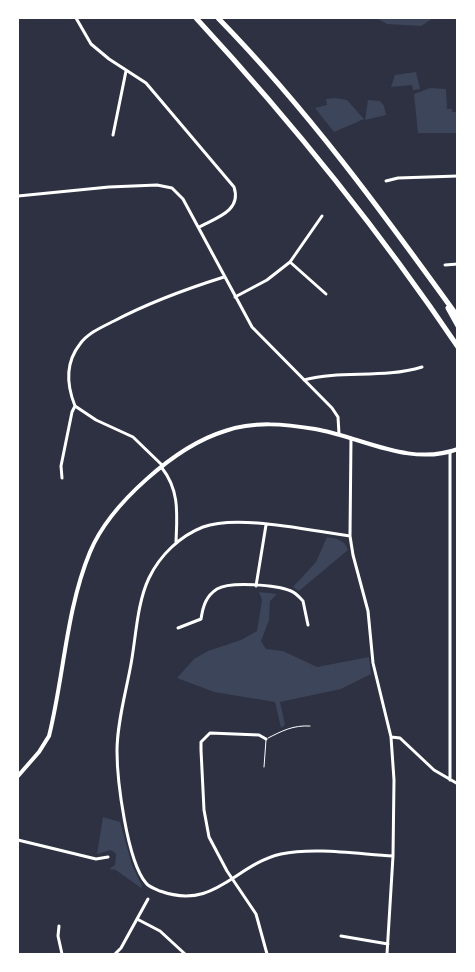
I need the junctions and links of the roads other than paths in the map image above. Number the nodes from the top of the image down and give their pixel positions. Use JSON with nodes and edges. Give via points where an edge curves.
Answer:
{"nodes":[{"id":1,"x":76,"y":18,"type":"edge"},
{"id":2,"x":196,"y":18,"type":"edge"},
{"id":3,"x":218,"y":18,"type":"edge"},
{"id":4,"x":126,"y":71,"type":"junction"},
{"id":5,"x":113,"y":135,"type":"dead end"},
{"id":6,"x":458,"y":176,"type":"edge"},
{"id":7,"x":386,"y":181,"type":"dead end"},
{"id":8,"x":18,"y":196,"type":"edge"},
{"id":9,"x":322,"y":216,"type":"dead end"},
{"id":10,"x":199,"y":227,"type":"junction"},
{"id":11,"x":290,"y":262,"type":"junction"},
{"id":12,"x":458,"y":264,"type":"edge"},
{"id":13,"x":445,"y":265,"type":"dead end"},
{"id":14,"x":224,"y":277,"type":"junction"},
{"id":15,"x":440,"y":292,"type":"junction"},
{"id":16,"x":326,"y":294,"type":"dead end"},
{"id":17,"x":235,"y":298,"type":"junction"},
{"id":18,"x":458,"y":317,"type":"edge"},
{"id":19,"x":458,"y":326,"type":"edge"},
{"id":20,"x":450,"y":336,"type":"junction"},
{"id":21,"x":458,"y":347,"type":"edge"},
{"id":22,"x":458,"y":353,"type":"edge"},
{"id":23,"x":422,"y":367,"type":"dead end"},
{"id":24,"x":304,"y":380,"type":"junction"},
{"id":25,"x":75,"y":406,"type":"junction"},
{"id":26,"x":340,"y":434,"type":"junction"},
{"id":27,"x":352,"y":437,"type":"junction"},
{"id":28,"x":458,"y":448,"type":"edge"},
{"id":29,"x":450,"y":452,"type":"junction"},
{"id":30,"x":163,"y":467,"type":"junction"},
{"id":31,"x":62,"y":478,"type":"dead end"},
{"id":32,"x":266,"y":525,"type":"junction"},
{"id":33,"x":350,"y":536,"type":"junction"},
{"id":34,"x":176,"y":543,"type":"junction"},
{"id":35,"x":256,"y":586,"type":"junction"},
{"id":36,"x":308,"y":626,"type":"dead end"},
{"id":37,"x":178,"y":628,"type":"dead end"},
{"id":38,"x":310,"y":726,"type":"dead end"},
{"id":39,"x":390,"y":737,"type":"junction"},
{"id":40,"x":266,"y":739,"type":"junction"},
{"id":41,"x":264,"y":767,"type":"dead end"},
{"id":42,"x":18,"y":776,"type":"edge"},
{"id":43,"x":450,"y":780,"type":"junction"},
{"id":44,"x":458,"y":784,"type":"edge"},
{"id":45,"x":18,"y":840,"type":"edge"},
{"id":46,"x":393,"y":856,"type":"junction"},
{"id":47,"x":108,"y":857,"type":"dead end"},
{"id":48,"x":232,"y":879,"type":"junction"},
{"id":49,"x":148,"y":899,"type":"dead end"},
{"id":50,"x":137,"y":919,"type":"junction"},
{"id":51,"x":59,"y":926,"type":"dead end"},
{"id":52,"x":341,"y":936,"type":"dead end"},
{"id":53,"x":388,"y":944,"type":"junction"},
{"id":54,"x":62,"y":954,"type":"edge"},
{"id":55,"x":115,"y":954,"type":"edge"},
{"id":56,"x":185,"y":954,"type":"edge"},
{"id":57,"x":267,"y":954,"type":"edge"},
{"id":58,"x":387,"y":954,"type":"edge"}],
"edges":[{"from":1,"to":4,"type":"street","via":[[91,44]]},
{"from":2,"to":20,"type":"highway","via":[[294,127],[358,206]]},
{"from":3,"to":15,"type":"highway","via":[[286,93],[349,170]]},
{"from":4,"to":5,"type":"street"},
{"from":4,"to":10,"type":"street","via":[[151,89],[234,187],[236,198],[230,210]]},
{"from":6,"to":7,"type":"street"},
{"from":8,"to":10,"type":"street","via":[[109,187],[164,186],[179,193]]},
{"from":9,"to":11,"type":"street"},
{"from":10,"to":14,"type":"street"},
{"from":11,"to":16,"type":"street"},
{"from":11,"to":17,"type":"street","via":[[268,280]]},
{"from":12,"to":13,"type":"street"},
{"from":14,"to":17,"type":"street"},
{"from":14,"to":25,"type":"street","via":[[162,297],[87,337],[71,361],[68,386]]},
{"from":15,"to":18,"type":"highway"},
{"from":15,"to":19,"type":"highway"},
{"from":17,"to":24,"type":"street","via":[[252,327]]},
{"from":20,"to":21,"type":"highway"},
{"from":20,"to":22,"type":"highway"},
{"from":23,"to":24,"type":"street","via":[[405,373],[319,376]]},
{"from":24,"to":26,"type":"street","via":[[336,413]]},
{"from":25,"to":30,"type":"street","via":[[133,437]]},
{"from":25,"to":31,"type":"street","via":[[61,466]]},
{"from":26,"to":27,"type":"street"},
{"from":26,"to":30,"type":"street","via":[[280,425],[237,427],[196,444]]},
{"from":27,"to":29,"type":"street","via":[[411,455]]},
{"from":27,"to":33,"type":"street"},
{"from":28,"to":29,"type":"street"},
{"from":29,"to":43,"type":"street"},
{"from":30,"to":34,"type":"street","via":[[178,502]]},
{"from":30,"to":42,"type":"street","via":[[118,509],[90,552],[49,736]]},
{"from":32,"to":33,"type":"street"},
{"from":32,"to":34,"type":"street","via":[[219,522],[203,527]]},
{"from":32,"to":35,"type":"street"},
{"from":33,"to":39,"type":"street","via":[[368,611],[373,663]]},
{"from":34,"to":48,"type":"street","via":[[148,579],[142,603],[117,748],[125,826],[140,872],[152,888],[194,897]]},
{"from":35,"to":36,"type":"street","via":[[289,590],[298,595],[303,601]]},
{"from":35,"to":37,"type":"street","via":[[230,584],[218,588],[208,596],[200,619]]},
{"from":38,"to":40,"type":"lane","via":[[287,728]]},
{"from":39,"to":43,"type":"street","via":[[400,738],[434,770]]},
{"from":39,"to":46,"type":"street","via":[[394,780]]},
{"from":40,"to":41,"type":"lane"},
{"from":40,"to":48,"type":"street","via":[[259,735],[218,732],[210,733],[201,742],[206,826],[217,855]]},
{"from":43,"to":44,"type":"street"},
{"from":45,"to":47,"type":"street","via":[[96,859]]},
{"from":46,"to":48,"type":"street","via":[[281,854],[263,860]]},
{"from":46,"to":53,"type":"street"},
{"from":48,"to":57,"type":"street","via":[[256,914]]},
{"from":49,"to":50,"type":"street"},
{"from":50,"to":55,"type":"street"},
{"from":50,"to":56,"type":"street","via":[[160,931]]},
{"from":51,"to":54,"type":"street"},
{"from":52,"to":53,"type":"street"},
{"from":53,"to":58,"type":"street"}]}
